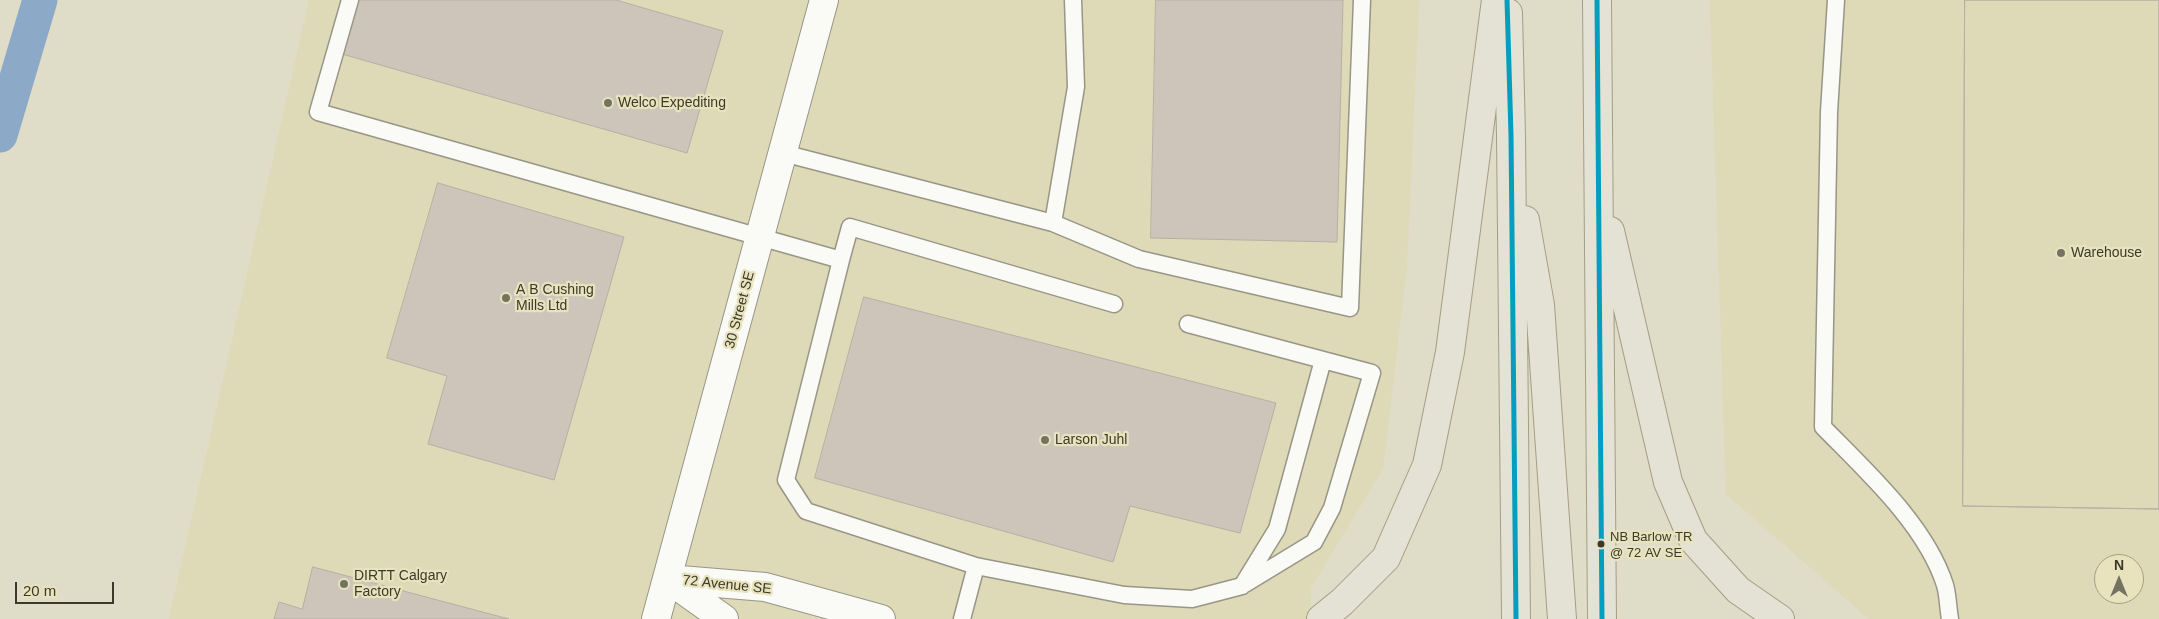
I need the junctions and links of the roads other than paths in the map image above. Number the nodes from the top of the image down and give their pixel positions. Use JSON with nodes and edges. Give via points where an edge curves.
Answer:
{"nodes":[{"id":1,"x":350,"y":0,"type":"edge"},
{"id":2,"x":824,"y":0,"type":"edge"},
{"id":3,"x":1073,"y":0,"type":"edge"},
{"id":4,"x":1362,"y":0,"type":"edge"},
{"id":5,"x":1496,"y":0,"type":"edge"},
{"id":6,"x":1507,"y":0,"type":"edge"},
{"id":7,"x":1597,"y":0,"type":"edge"},
{"id":8,"x":1836,"y":0,"type":"edge"},
{"id":9,"x":1511,"y":134,"type":"junction"},
{"id":10,"x":783,"y":153,"type":"junction"},
{"id":11,"x":1599,"y":182,"type":"junction"},
{"id":12,"x":1053,"y":223,"type":"junction"},
{"id":13,"x":760,"y":237,"type":"junction"},
{"id":14,"x":841,"y":260,"type":"junction"},
{"id":15,"x":1114,"y":304,"type":"dead end"},
{"id":16,"x":1188,"y":324,"type":"dead end"},
{"id":17,"x":1323,"y":360,"type":"junction"},
{"id":18,"x":976,"y":566,"type":"junction"},
{"id":19,"x":668,"y":579,"type":"junction"},
{"id":20,"x":1242,"y":586,"type":"junction"},
{"id":21,"x":656,"y":619,"type":"edge"},
{"id":22,"x":724,"y":619,"type":"edge"},
{"id":23,"x":881,"y":619,"type":"edge"},
{"id":24,"x":962,"y":619,"type":"edge"},
{"id":25,"x":1321,"y":619,"type":"edge"},
{"id":26,"x":1516,"y":619,"type":"edge"},
{"id":27,"x":1562,"y":619,"type":"edge"},
{"id":28,"x":1602,"y":619,"type":"edge"},
{"id":29,"x":1780,"y":619,"type":"edge"},
{"id":30,"x":1950,"y":619,"type":"edge"}],
"edges":[{"from":1,"to":13,"type":"lane","via":[[318,112]]},
{"from":2,"to":10,"type":"street","name":"30 Street SE"},
{"from":3,"to":12,"type":"lane","via":[[1076,87]]},
{"from":4,"to":12,"type":"lane","via":[[1350,308],[1139,259]]},
{"from":5,"to":25,"type":"main road","via":[[1450,352],[1427,466],[1386,558]]},
{"from":6,"to":9,"type":"main road"},
{"from":7,"to":11,"type":"main road"},
{"from":8,"to":30,"type":"lane","via":[[1829,112],[1823,427],[1884,490],[1928,546],[1945,585]]},
{"from":9,"to":26,"type":"main road"},
{"from":9,"to":27,"type":"main road","via":[[1540,305]]},
{"from":10,"to":12,"type":"lane"},
{"from":10,"to":13,"type":"street","name":"30 Street SE"},
{"from":11,"to":28,"type":"main road"},
{"from":11,"to":29,"type":"main road","via":[[1668,482],[1693,540],[1738,590]]},
{"from":13,"to":14,"type":"lane"},
{"from":13,"to":19,"type":"street","name":"30 Street SE"},
{"from":14,"to":15,"type":"lane","via":[[850,227]]},
{"from":14,"to":18,"type":"lane","via":[[786,480],[806,511]]},
{"from":16,"to":17,"type":"lane"},
{"from":17,"to":20,"type":"lane","via":[[1277,529]]},
{"from":17,"to":20,"type":"lane","via":[[1372,373],[1332,508],[1314,542]]},
{"from":18,"to":20,"type":"lane","via":[[1124,594],[1192,599]]},
{"from":18,"to":24,"type":"lane"},
{"from":19,"to":21,"type":"street","name":"30 Street SE"},
{"from":19,"to":22,"type":"street","name":"72 Avenue SE"},
{"from":19,"to":23,"type":"street","name":"72 Avenue SE","via":[[765,587]]}]}
